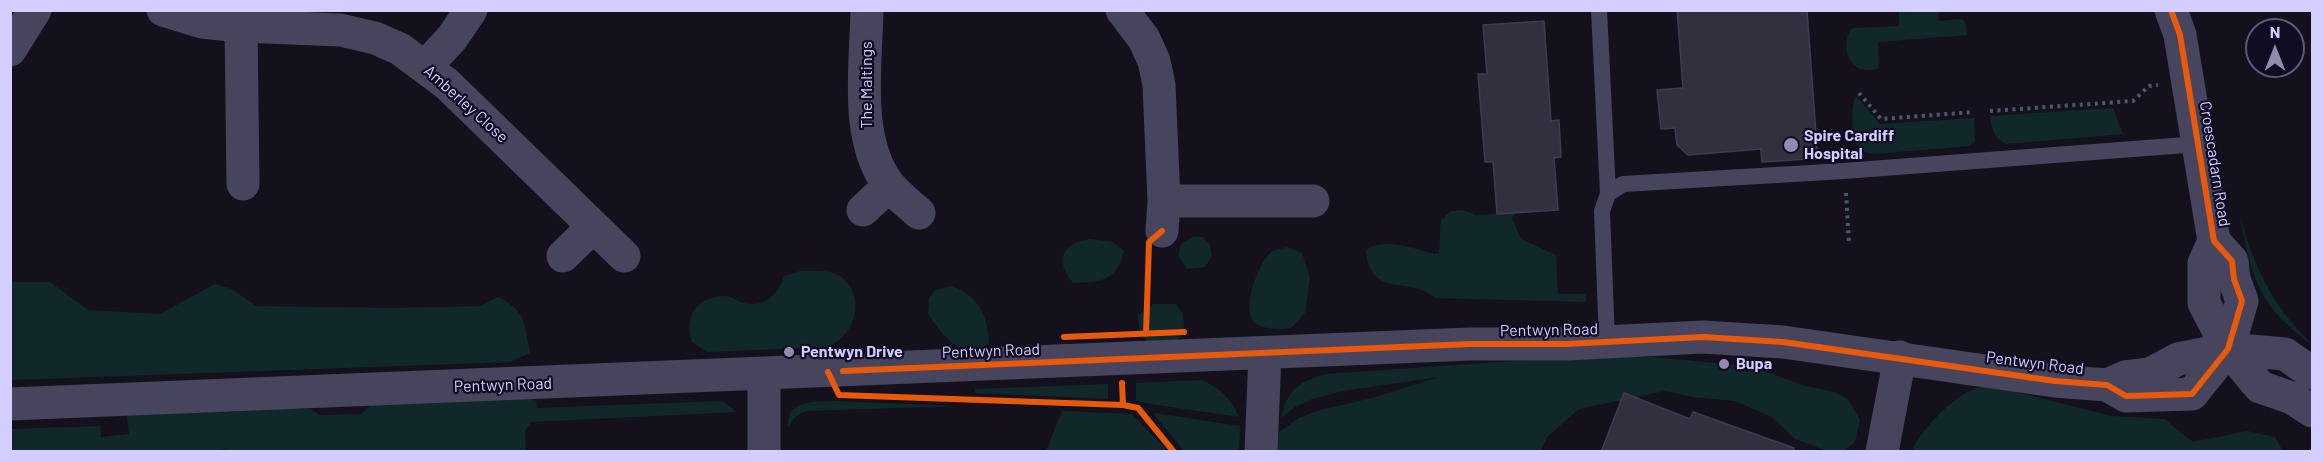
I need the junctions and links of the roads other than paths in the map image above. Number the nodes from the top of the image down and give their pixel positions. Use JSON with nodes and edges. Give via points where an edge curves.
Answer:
{"nodes":[{"id":1,"x":35,"y":10,"type":"edge"},
{"id":2,"x":164,"y":10,"type":"edge"},
{"id":3,"x":471,"y":10,"type":"edge"},
{"id":4,"x":867,"y":10,"type":"edge"},
{"id":5,"x":1122,"y":10,"type":"edge"},
{"id":6,"x":1599,"y":10,"type":"edge"},
{"id":7,"x":2171,"y":10,"type":"edge"},
{"id":8,"x":241,"y":26,"type":"junction"},
{"id":9,"x":10,"y":51,"type":"edge"},
{"id":10,"x":426,"y":66,"type":"junction"},
{"id":11,"x":2199,"y":144,"type":"junction"},
{"id":12,"x":243,"y":184,"type":"dead end"},
{"id":13,"x":889,"y":186,"type":"junction"},
{"id":14,"x":1608,"y":194,"type":"junction"},
{"id":15,"x":1313,"y":201,"type":"dead end"},
{"id":16,"x":863,"y":210,"type":"dead end"},
{"id":17,"x":919,"y":213,"type":"dead end"},
{"id":18,"x":594,"y":227,"type":"junction"},
{"id":19,"x":563,"y":256,"type":"dead end"},
{"id":20,"x":624,"y":256,"type":"dead end"},
{"id":21,"x":1607,"y":342,"type":"junction"},
{"id":22,"x":2228,"y":349,"type":"junction"},
{"id":23,"x":1265,"y":354,"type":"junction"},
{"id":24,"x":1900,"y":357,"type":"junction"},
{"id":25,"x":2313,"y":373,"type":"edge"},
{"id":26,"x":764,"y":375,"type":"junction"},
{"id":27,"x":10,"y":404,"type":"edge"},
{"id":28,"x":2313,"y":411,"type":"edge"},
{"id":29,"x":764,"y":452,"type":"edge"},
{"id":30,"x":1261,"y":452,"type":"edge"},
{"id":31,"x":1882,"y":452,"type":"edge"}],
"edges":[{"from":1,"to":9,"type":"street"},
{"from":2,"to":8,"type":"street","name":"Amberley Close","via":[[201,22]]},
{"from":3,"to":10,"type":"street"},
{"from":4,"to":13,"type":"street","name":"The Maltings","via":[[865,118],[869,147]]},
{"from":5,"to":15,"type":"street","via":[[1144,39],[1159,86],[1163,216]]},
{"from":6,"to":14,"type":"lane"},
{"from":7,"to":11,"type":"street","name":"Croescadarn Road","via":[[2180,35]]},
{"from":8,"to":10,"type":"street","name":"Amberley Close","via":[[340,30],[375,38]]},
{"from":8,"to":12,"type":"street"},
{"from":10,"to":18,"type":"street","name":"Amberley Close"},
{"from":11,"to":14,"type":"lane","via":[[1623,184]]},
{"from":11,"to":22,"type":"street","name":"Croescadarn Road","via":[[2214,241],[2232,261],[2242,301]]},
{"from":13,"to":16,"type":"street"},
{"from":13,"to":17,"type":"street","name":"The Maltings"},
{"from":14,"to":21,"type":"lane","via":[[1602,211]]},
{"from":18,"to":19,"type":"street"},
{"from":18,"to":20,"type":"street","name":"Amberley Close"},
{"from":21,"to":23,"type":"street","name":"Pentwyn Road"},
{"from":21,"to":24,"type":"street","name":"Pentwyn Road","via":[[1715,338]]},
{"from":22,"to":24,"type":"street","name":"Pentwyn Road","via":[[2178,359],[2150,374],[2125,376],[2108,385],[2055,381]]},
{"from":22,"to":25,"type":"street","name":"Pentwyn Road","via":[[2285,354]]},
{"from":22,"to":28,"type":"street","via":[[2260,387],[2292,398]]},
{"from":23,"to":26,"type":"street","name":"Pentwyn Road"},
{"from":23,"to":30,"type":"street"},
{"from":24,"to":31,"type":"street"},
{"from":26,"to":27,"type":"street","name":"Pentwyn Road"},
{"from":26,"to":29,"type":"street"}]}
